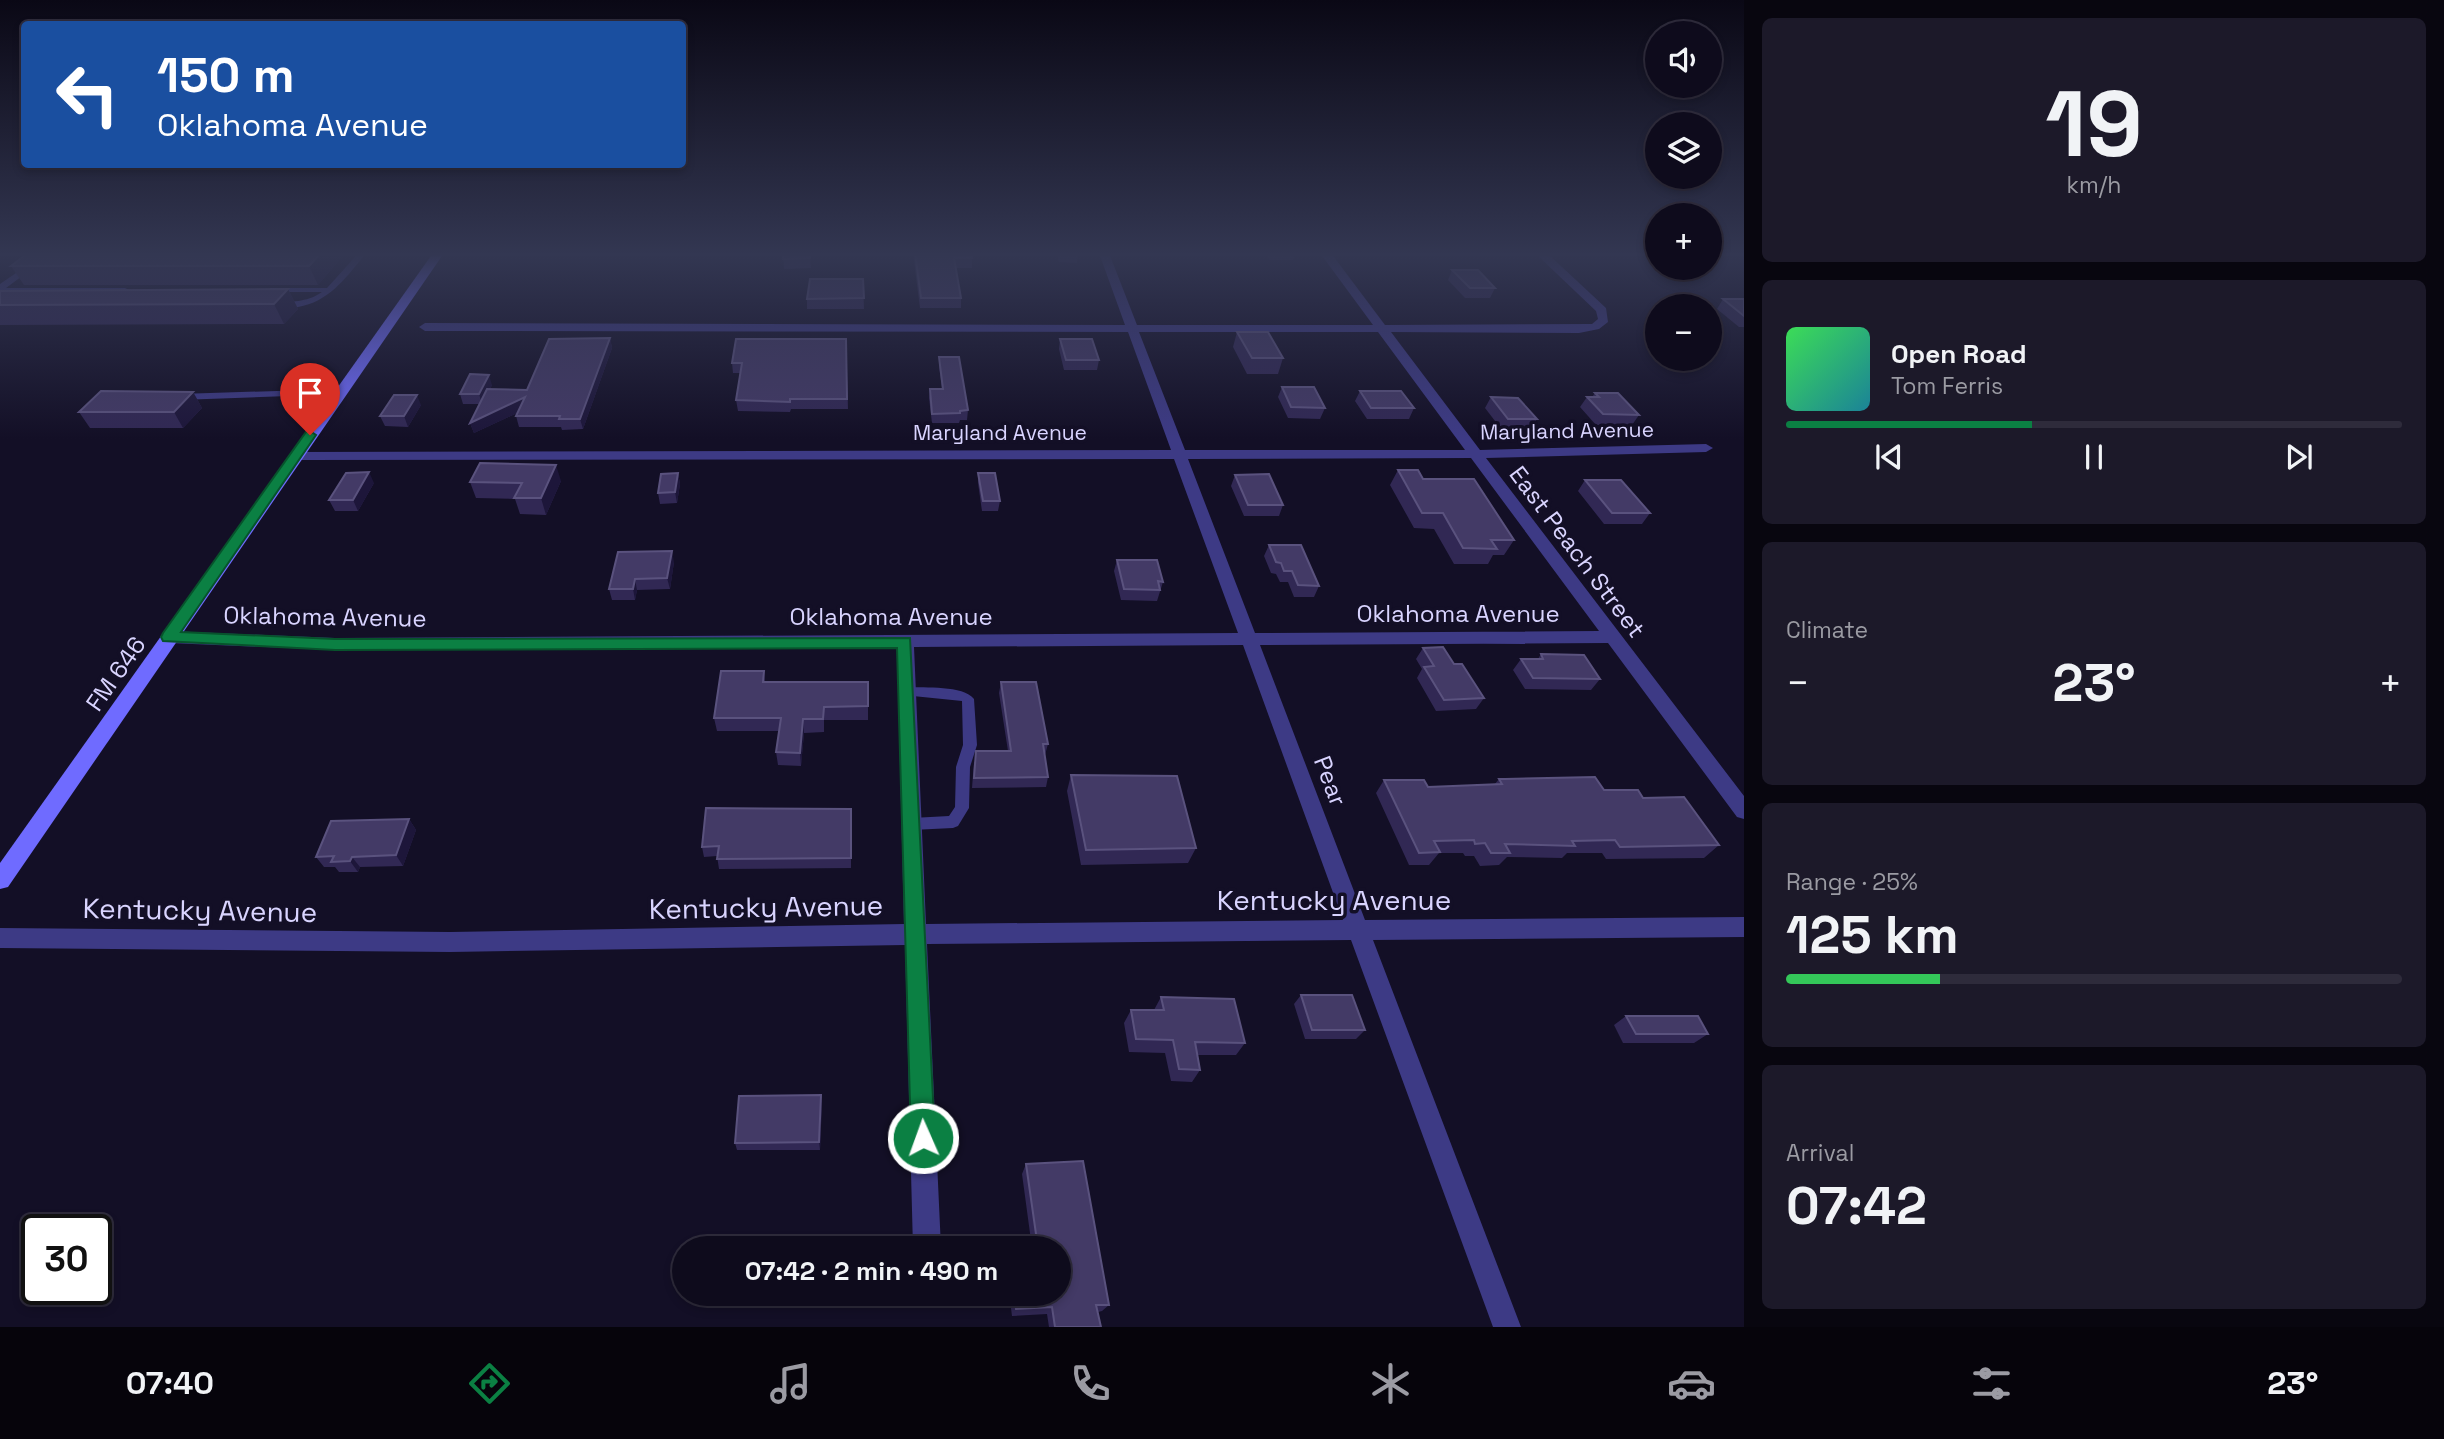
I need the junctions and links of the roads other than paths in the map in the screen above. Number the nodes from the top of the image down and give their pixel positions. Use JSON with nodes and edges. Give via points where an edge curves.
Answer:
{"nodes":[{"id":1,"x":395,"y":315,"type":"edge"},
{"id":2,"x":1127,"y":315,"type":"edge"},
{"id":3,"x":1373,"y":315,"type":"edge"},
{"id":4,"x":1603,"y":315,"type":"edge"},
{"id":5,"x":425,"y":327,"type":"dead end"},
{"id":6,"x":1131,"y":327,"type":"junction"},
{"id":7,"x":1382,"y":327,"type":"junction"},
{"id":8,"x":340,"y":392,"type":"junction"},
{"id":9,"x":176,"y":397,"type":"edge"},
{"id":10,"x":1706,"y":448,"type":"dead end"},
{"id":11,"x":1178,"y":454,"type":"junction"},
{"id":12,"x":1474,"y":454,"type":"junction"},
{"id":13,"x":295,"y":456,"type":"junction"},
{"id":14,"x":169,"y":637,"type":"junction"},
{"id":15,"x":1614,"y":638,"type":"junction"},
{"id":16,"x":1248,"y":640,"type":"junction"},
{"id":17,"x":905,"y":642,"type":"junction"},
{"id":18,"x":906,"y":692,"type":"junction"},
{"id":19,"x":1744,"y":811,"type":"edge"},
{"id":20,"x":912,"y":824,"type":"junction"},
{"id":21,"x":0,"y":880,"type":"edge"},
{"id":22,"x":1744,"y":927,"type":"edge"},
{"id":23,"x":1358,"y":930,"type":"junction"},
{"id":24,"x":916,"y":934,"type":"junction"},
{"id":25,"x":0,"y":937,"type":"edge"},
{"id":26,"x":927,"y":1236,"type":"edge"},
{"id":27,"x":1507,"y":1327,"type":"edge"}],
"edges":[{"from":1,"to":8,"type":"main road","name":"FM 646","number":"FM 646"},
{"from":2,"to":6,"type":"street","name":"Pear"},
{"from":3,"to":7,"type":"street","name":"East Peach Street"},
{"from":4,"to":7,"type":"street","via":[[1604,320],[1587,328]]},
{"from":5,"to":6,"type":"street"},
{"from":6,"to":7,"type":"street"},
{"from":6,"to":11,"type":"street","name":"Pear"},
{"from":7,"to":12,"type":"street","name":"East Peach Street"},
{"from":8,"to":9,"type":"lane"},
{"from":8,"to":13,"type":"main road","name":"FM 646","number":"FM 646"},
{"from":10,"to":12,"type":"street","name":"Maryland Avenue"},
{"from":11,"to":12,"type":"street","name":"Maryland Avenue"},
{"from":11,"to":13,"type":"street","name":"Maryland Avenue"},
{"from":11,"to":16,"type":"street","name":"Pear"},
{"from":12,"to":15,"type":"street","name":"East Peach Street"},
{"from":13,"to":14,"type":"main road","name":"FM 646","number":"FM 646"},
{"from":14,"to":17,"type":"street","name":"Oklahoma Avenue","via":[[335,644]]},
{"from":14,"to":21,"type":"main road","name":"FM 646","number":"FM 646"},
{"from":15,"to":16,"type":"street","name":"Oklahoma Avenue"},
{"from":15,"to":19,"type":"street","name":"East Peach Street"},
{"from":16,"to":17,"type":"street","name":"Oklahoma Avenue"},
{"from":16,"to":23,"type":"street","name":"Pear"},
{"from":17,"to":18,"type":"street"},
{"from":18,"to":20,"type":"street"},
{"from":18,"to":20,"type":"lane","via":[[968,699],[970,745],[963,767],[962,808],[953,822]]},
{"from":20,"to":24,"type":"street"},
{"from":22,"to":23,"type":"street","name":"Kentucky Avenue"},
{"from":23,"to":24,"type":"street","name":"Kentucky Avenue"},
{"from":23,"to":27,"type":"street","name":"Pear"},
{"from":24,"to":25,"type":"street","name":"Kentucky Avenue","via":[[450,942]]},
{"from":24,"to":26,"type":"street"}]}
